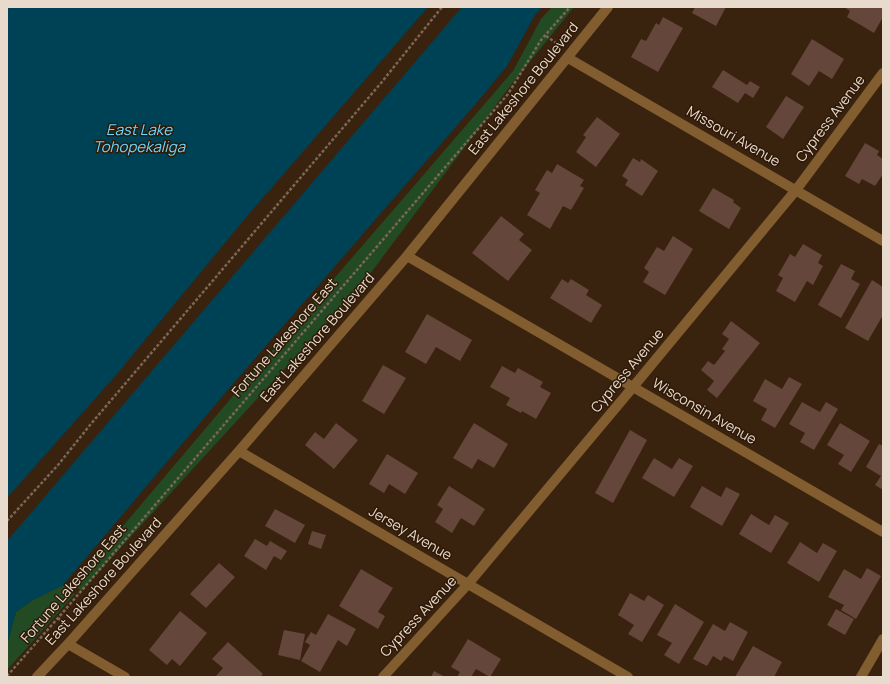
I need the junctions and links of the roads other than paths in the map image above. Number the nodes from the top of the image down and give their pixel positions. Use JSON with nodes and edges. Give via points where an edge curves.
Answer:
{"nodes":[{"id":1,"x":608,"y":7,"type":"edge"},
{"id":2,"x":568,"y":58,"type":"junction"},
{"id":3,"x":883,"y":73,"type":"edge"},
{"id":4,"x":796,"y":190,"type":"junction"},
{"id":5,"x":883,"y":241,"type":"edge"},
{"id":6,"x":407,"y":256,"type":"junction"},
{"id":7,"x":633,"y":387,"type":"junction"},
{"id":8,"x":239,"y":451,"type":"junction"},
{"id":9,"x":883,"y":532,"type":"edge"},
{"id":10,"x":468,"y":584,"type":"junction"},
{"id":11,"x":883,"y":639,"type":"edge"},
{"id":12,"x":68,"y":644,"type":"junction"},
{"id":13,"x":37,"y":677,"type":"edge"},
{"id":14,"x":125,"y":677,"type":"edge"},
{"id":15,"x":383,"y":677,"type":"edge"},
{"id":16,"x":628,"y":677,"type":"edge"},
{"id":17,"x":861,"y":677,"type":"edge"}],
"edges":[{"from":1,"to":2,"type":"street","name":"East Lakeshore Boulevard"},
{"from":2,"to":4,"type":"street","name":"Missouri Avenue"},
{"from":2,"to":6,"type":"street","name":"East Lakeshore Boulevard"},
{"from":3,"to":4,"type":"street","name":"Cypress Avenue"},
{"from":4,"to":5,"type":"street","name":"Missouri Avenue"},
{"from":4,"to":7,"type":"street","name":"Cypress Avenue"},
{"from":6,"to":7,"type":"street","name":"Wisconsin Avenue"},
{"from":6,"to":8,"type":"street","name":"East Lakeshore Boulevard"},
{"from":7,"to":9,"type":"street","name":"Wisconsin Avenue"},
{"from":7,"to":10,"type":"street","name":"Cypress Avenue"},
{"from":8,"to":10,"type":"street","name":"Jersey Avenue"},
{"from":8,"to":12,"type":"street","name":"East Lakeshore Boulevard"},
{"from":10,"to":15,"type":"street","name":"Cypress Avenue"},
{"from":10,"to":16,"type":"street","name":"Jersey Avenue"},
{"from":11,"to":17,"type":"street"},
{"from":12,"to":13,"type":"street","name":"East Lakeshore Boulevard"},
{"from":12,"to":14,"type":"street"}]}
